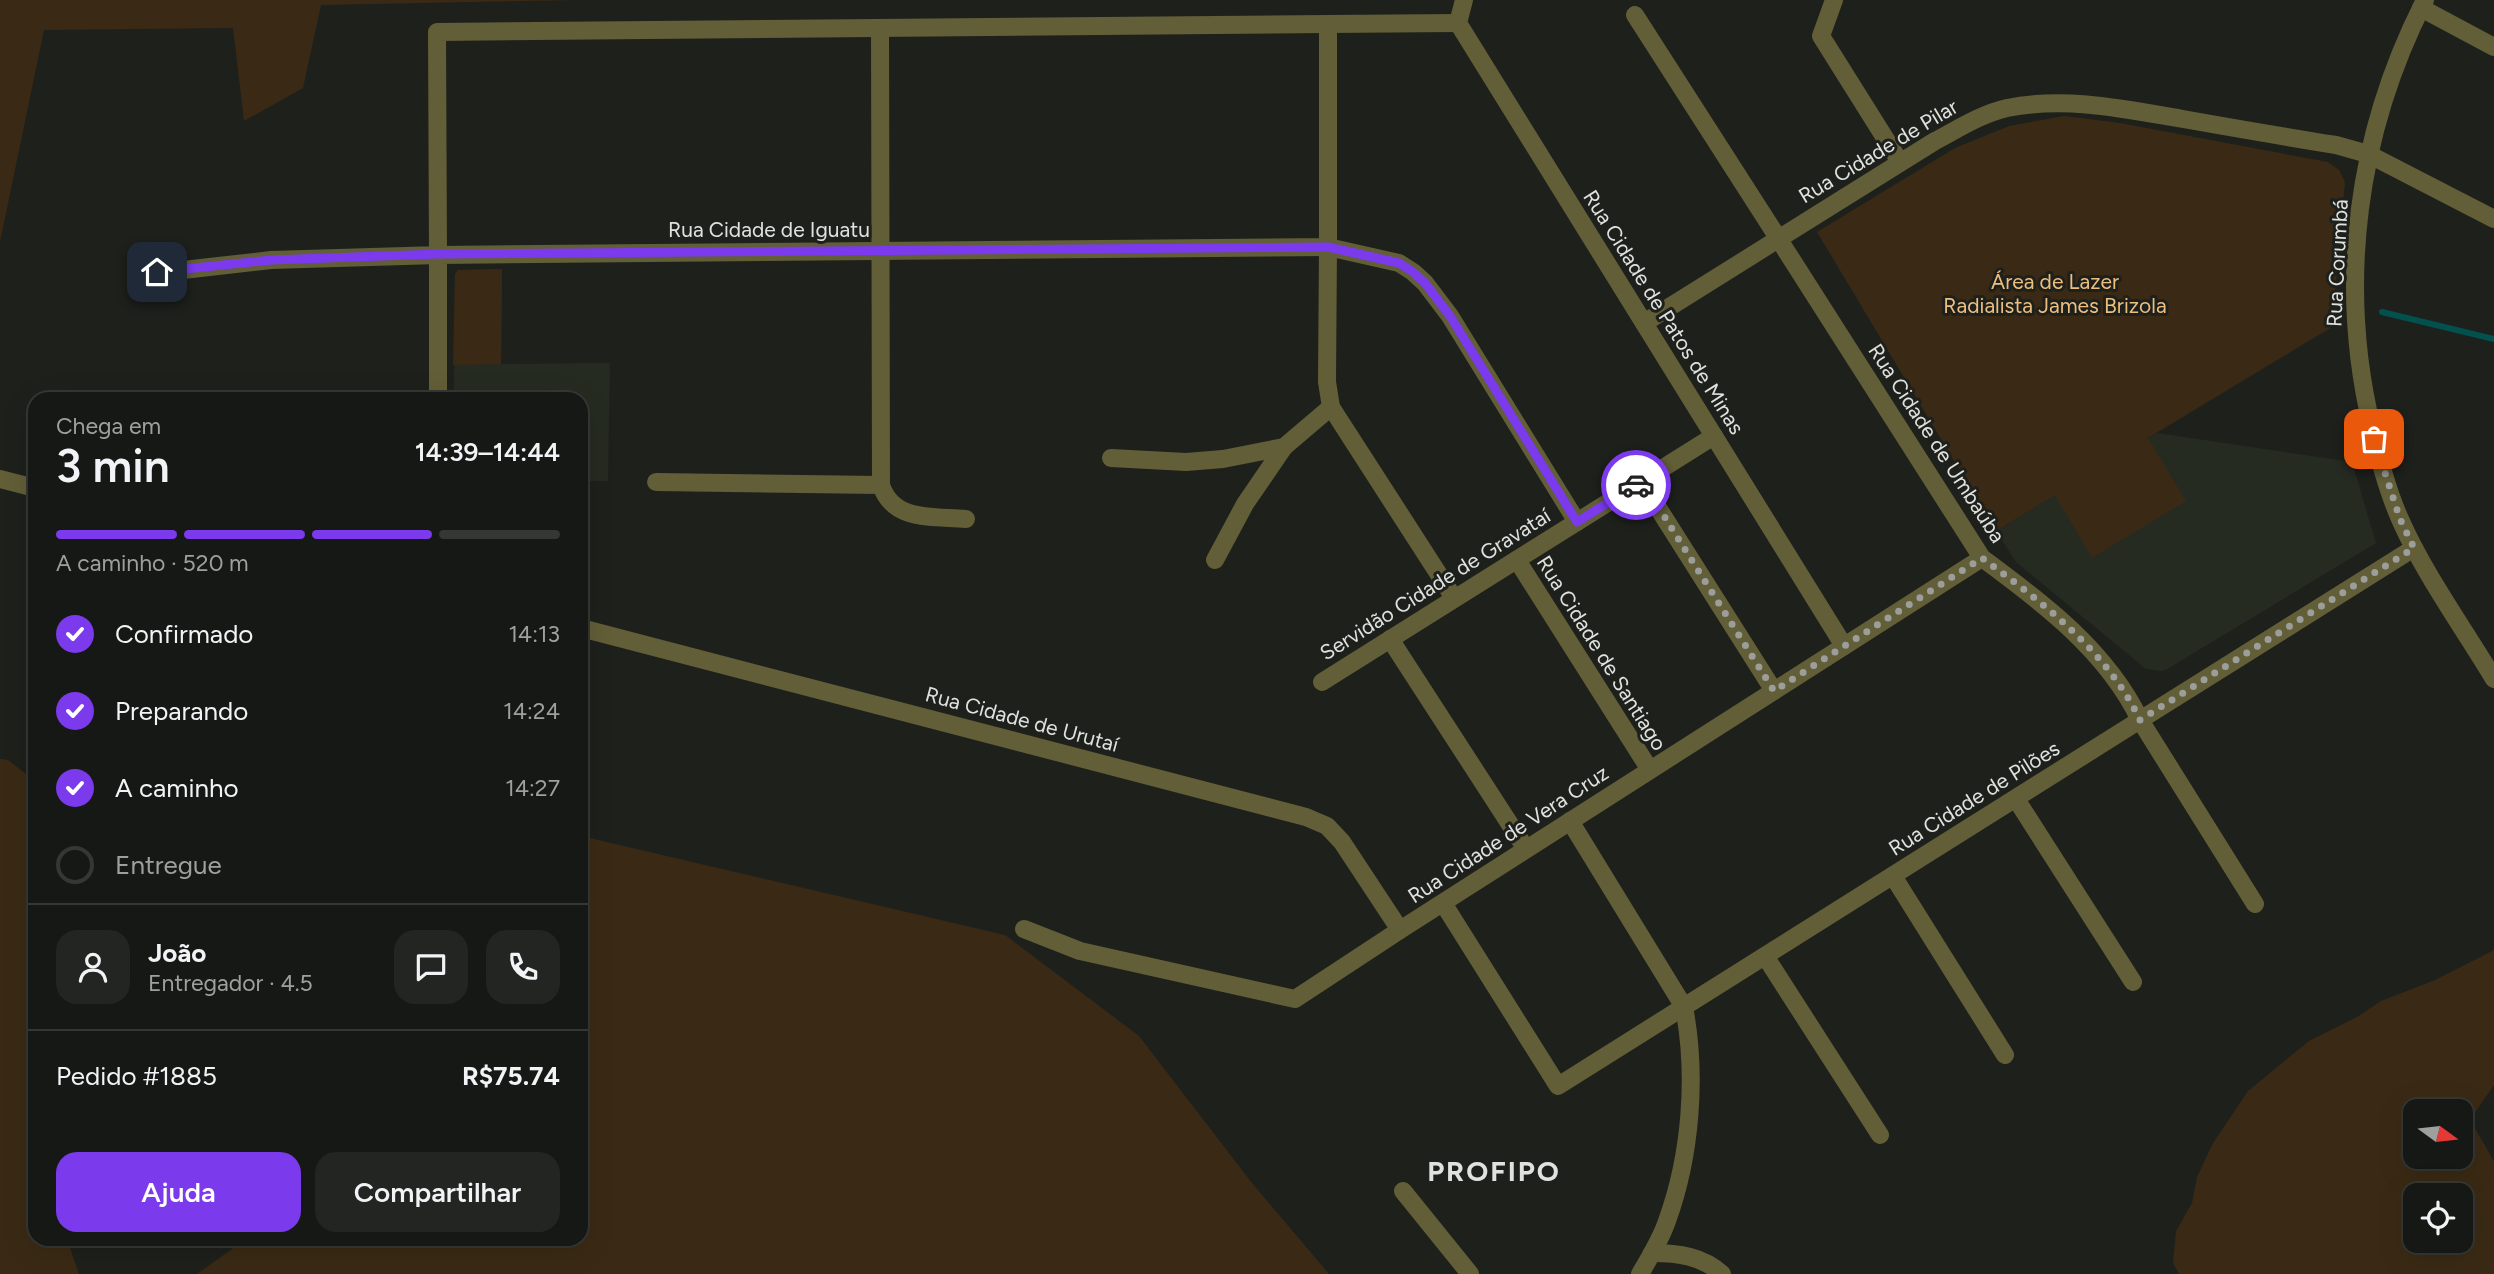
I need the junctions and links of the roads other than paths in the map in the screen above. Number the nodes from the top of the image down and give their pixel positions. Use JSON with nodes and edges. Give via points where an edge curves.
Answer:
{"nodes":[{"id":1,"x":1464,"y":0,"type":"edge"},
{"id":2,"x":1834,"y":0,"type":"edge"},
{"id":3,"x":2423,"y":4,"type":"edge"},
{"id":4,"x":1635,"y":15,"type":"dead end"},
{"id":5,"x":1458,"y":23,"type":"junction"},
{"id":6,"x":1328,"y":24,"type":"junction"},
{"id":7,"x":880,"y":28,"type":"junction"},
{"id":8,"x":2494,"y":47,"type":"edge"},
{"id":9,"x":2368,"y":154,"type":"junction"},
{"id":10,"x":1900,"y":162,"type":"junction"},
{"id":11,"x":2494,"y":219,"type":"edge"},
{"id":12,"x":1778,"y":239,"type":"junction"},
{"id":13,"x":1328,"y":247,"type":"junction"},
{"id":14,"x":880,"y":251,"type":"junction"},
{"id":15,"x":438,"y":254,"type":"junction"},
{"id":16,"x":157,"y":272,"type":"dead end"},
{"id":17,"x":1644,"y":323,"type":"junction"},
{"id":18,"x":438,"y":392,"type":"edge"},
{"id":19,"x":1331,"y":407,"type":"junction"},
{"id":20,"x":1714,"y":436,"type":"junction"},
{"id":21,"x":1284,"y":447,"type":"junction"},
{"id":22,"x":1111,"y":458,"type":"dead end"},
{"id":23,"x":0,"y":479,"type":"edge"},
{"id":24,"x":1642,"y":481,"type":"junction"},
{"id":25,"x":656,"y":482,"type":"dead end"},
{"id":26,"x":881,"y":485,"type":"junction"},
{"id":27,"x":28,"y":486,"type":"edge"},
{"id":28,"x":966,"y":519,"type":"dead end"},
{"id":29,"x":1577,"y":522,"type":"junction"},
{"id":30,"x":2414,"y":548,"type":"junction"},
{"id":31,"x":1982,"y":558,"type":"junction"},
{"id":32,"x":1215,"y":560,"type":"dead end"},
{"id":33,"x":1517,"y":560,"type":"junction"},
{"id":34,"x":1454,"y":598,"type":"junction"},
{"id":35,"x":588,"y":630,"type":"edge"},
{"id":36,"x":1390,"y":639,"type":"junction"},
{"id":37,"x":1844,"y":646,"type":"junction"},
{"id":38,"x":2494,"y":679,"type":"edge"},
{"id":39,"x":1322,"y":682,"type":"dead end"},
{"id":40,"x":1774,"y":691,"type":"junction"},
{"id":41,"x":2140,"y":720,"type":"junction"},
{"id":42,"x":1650,"y":770,"type":"junction"},
{"id":43,"x":2016,"y":799,"type":"junction"},
{"id":44,"x":1570,"y":821,"type":"junction"},
{"id":45,"x":1526,"y":849,"type":"junction"},
{"id":46,"x":1893,"y":876,"type":"junction"},
{"id":47,"x":1443,"y":903,"type":"junction"},
{"id":48,"x":2255,"y":904,"type":"dead end"},
{"id":49,"x":1024,"y":929,"type":"dead end"},
{"id":50,"x":1400,"y":930,"type":"junction"},
{"id":51,"x":1765,"y":956,"type":"junction"},
{"id":52,"x":2133,"y":982,"type":"dead end"},
{"id":53,"x":1684,"y":1007,"type":"junction"},
{"id":54,"x":2005,"y":1055,"type":"dead end"},
{"id":55,"x":1880,"y":1135,"type":"dead end"},
{"id":56,"x":1403,"y":1191,"type":"dead end"},
{"id":57,"x":1652,"y":1253,"type":"junction"},
{"id":58,"x":1471,"y":1274,"type":"edge"},
{"id":59,"x":1640,"y":1274,"type":"edge"},
{"id":60,"x":1723,"y":1274,"type":"edge"}],
"edges":[{"from":1,"to":5,"type":"street"},
{"from":2,"to":10,"type":"street","via":[[1821,36]]},
{"from":3,"to":8,"type":"street"},
{"from":3,"to":9,"type":"street","name":"Rua Corumbá","via":[[2384,98]]},
{"from":4,"to":12,"type":"street","name":"Rua Cidade de Umbaúba"},
{"from":5,"to":6,"type":"street"},
{"from":5,"to":17,"type":"street","name":"Rua Cidade de Patos de Minas"},
{"from":6,"to":7,"type":"street"},
{"from":6,"to":13,"type":"street"},
{"from":7,"to":14,"type":"street"},
{"from":7,"to":15,"type":"street","via":[[437,32]]},
{"from":9,"to":10,"type":"street","name":"Rua Cidade de Pilar","via":[[2108,106],[2064,103],[1994,113]]},
{"from":9,"to":11,"type":"street","name":"Rua Cidade de Pilar"},
{"from":9,"to":30,"type":"street","name":"Rua Corumbá","via":[[2358,222],[2355,333],[2380,461]]},
{"from":10,"to":12,"type":"street","name":"Rua Cidade de Pilar"},
{"from":12,"to":17,"type":"street","name":"Rua Cidade de Pilar"},
{"from":12,"to":31,"type":"street","name":"Rua Cidade de Umbaúba"},
{"from":13,"to":14,"type":"street","name":"Rua Cidade de Iguatu"},
{"from":13,"to":19,"type":"street","via":[[1327,382]]},
{"from":13,"to":29,"type":"street","name":"Rua Cidade de Iguatu","via":[[1399,263],[1439,299]]},
{"from":14,"to":15,"type":"street","name":"Rua Cidade de Iguatu"},
{"from":14,"to":26,"type":"street"},
{"from":15,"to":16,"type":"street","name":"Rua Cidade de Iguatu","via":[[271,260]]},
{"from":15,"to":18,"type":"street"},
{"from":17,"to":20,"type":"street","name":"Rua Cidade de Patos de Minas"},
{"from":19,"to":21,"type":"street"},
{"from":19,"to":34,"type":"street"},
{"from":20,"to":24,"type":"street","name":"Servidão Cidade de Gravataí"},
{"from":20,"to":37,"type":"street","name":"Rua Cidade de Patos de Minas"},
{"from":21,"to":22,"type":"street","via":[[1186,462]]},
{"from":21,"to":32,"type":"street","via":[[1245,504]]},
{"from":23,"to":27,"type":"street"},
{"from":24,"to":29,"type":"street","name":"Servidão Cidade de Gravataí"},
{"from":24,"to":40,"type":"street"},
{"from":25,"to":26,"type":"street"},
{"from":26,"to":28,"type":"street","via":[[892,506],[906,513]]},
{"from":29,"to":33,"type":"street","name":"Servidão Cidade de Gravataí"},
{"from":30,"to":38,"type":"street","name":"Rua Corumbá"},
{"from":30,"to":41,"type":"street","name":"Rua Cidade de Pilões"},
{"from":31,"to":37,"type":"street","name":"Rua Cidade de Vera Cruz"},
{"from":31,"to":41,"type":"street","name":"Rua Cidade de Umbaúba","via":[[2028,592],[2106,666]]},
{"from":33,"to":34,"type":"street","name":"Servidão Cidade de Gravataí"},
{"from":33,"to":42,"type":"street","name":"Rua Cidade de Santiago"},
{"from":34,"to":36,"type":"street","name":"Servidão Cidade de Gravataí"},
{"from":35,"to":50,"type":"street","name":"Rua Cidade de Urutaí","via":[[1306,817],[1326,826],[1342,842]]},
{"from":36,"to":39,"type":"street","name":"Servidão Cidade de Gravataí"},
{"from":36,"to":45,"type":"street"},
{"from":37,"to":40,"type":"street","name":"Rua Cidade de Vera Cruz"},
{"from":40,"to":42,"type":"street","name":"Rua Cidade de Vera Cruz"},
{"from":41,"to":43,"type":"street","name":"Rua Cidade de Pilões"},
{"from":41,"to":48,"type":"street","name":"Rua Cidade de Umbaúba"},
{"from":42,"to":44,"type":"street","name":"Rua Cidade de Vera Cruz"},
{"from":43,"to":46,"type":"street","name":"Rua Cidade de Pilões"},
{"from":43,"to":52,"type":"street"},
{"from":44,"to":45,"type":"street","name":"Rua Cidade de Vera Cruz"},
{"from":44,"to":53,"type":"street"},
{"from":45,"to":47,"type":"street","name":"Rua Cidade de Vera Cruz"},
{"from":46,"to":51,"type":"street","name":"Rua Cidade de Pilões"},
{"from":46,"to":54,"type":"street"},
{"from":47,"to":50,"type":"street","name":"Rua Cidade de Vera Cruz"},
{"from":47,"to":53,"type":"street","name":"Rua Cidade de Pilões","via":[[1558,1086]]},
{"from":49,"to":50,"type":"street","name":"Rua Cidade de Vera Cruz","via":[[1080,951],[1295,999]]},
{"from":51,"to":53,"type":"street","name":"Rua Cidade de Pilões"},
{"from":51,"to":55,"type":"street"},
{"from":53,"to":57,"type":"street","via":[[1691,1041],[1687,1131],[1667,1222]]},
{"from":56,"to":58,"type":"street"},
{"from":57,"to":59,"type":"street"},
{"from":57,"to":60,"type":"street","via":[[1694,1257]]}]}
